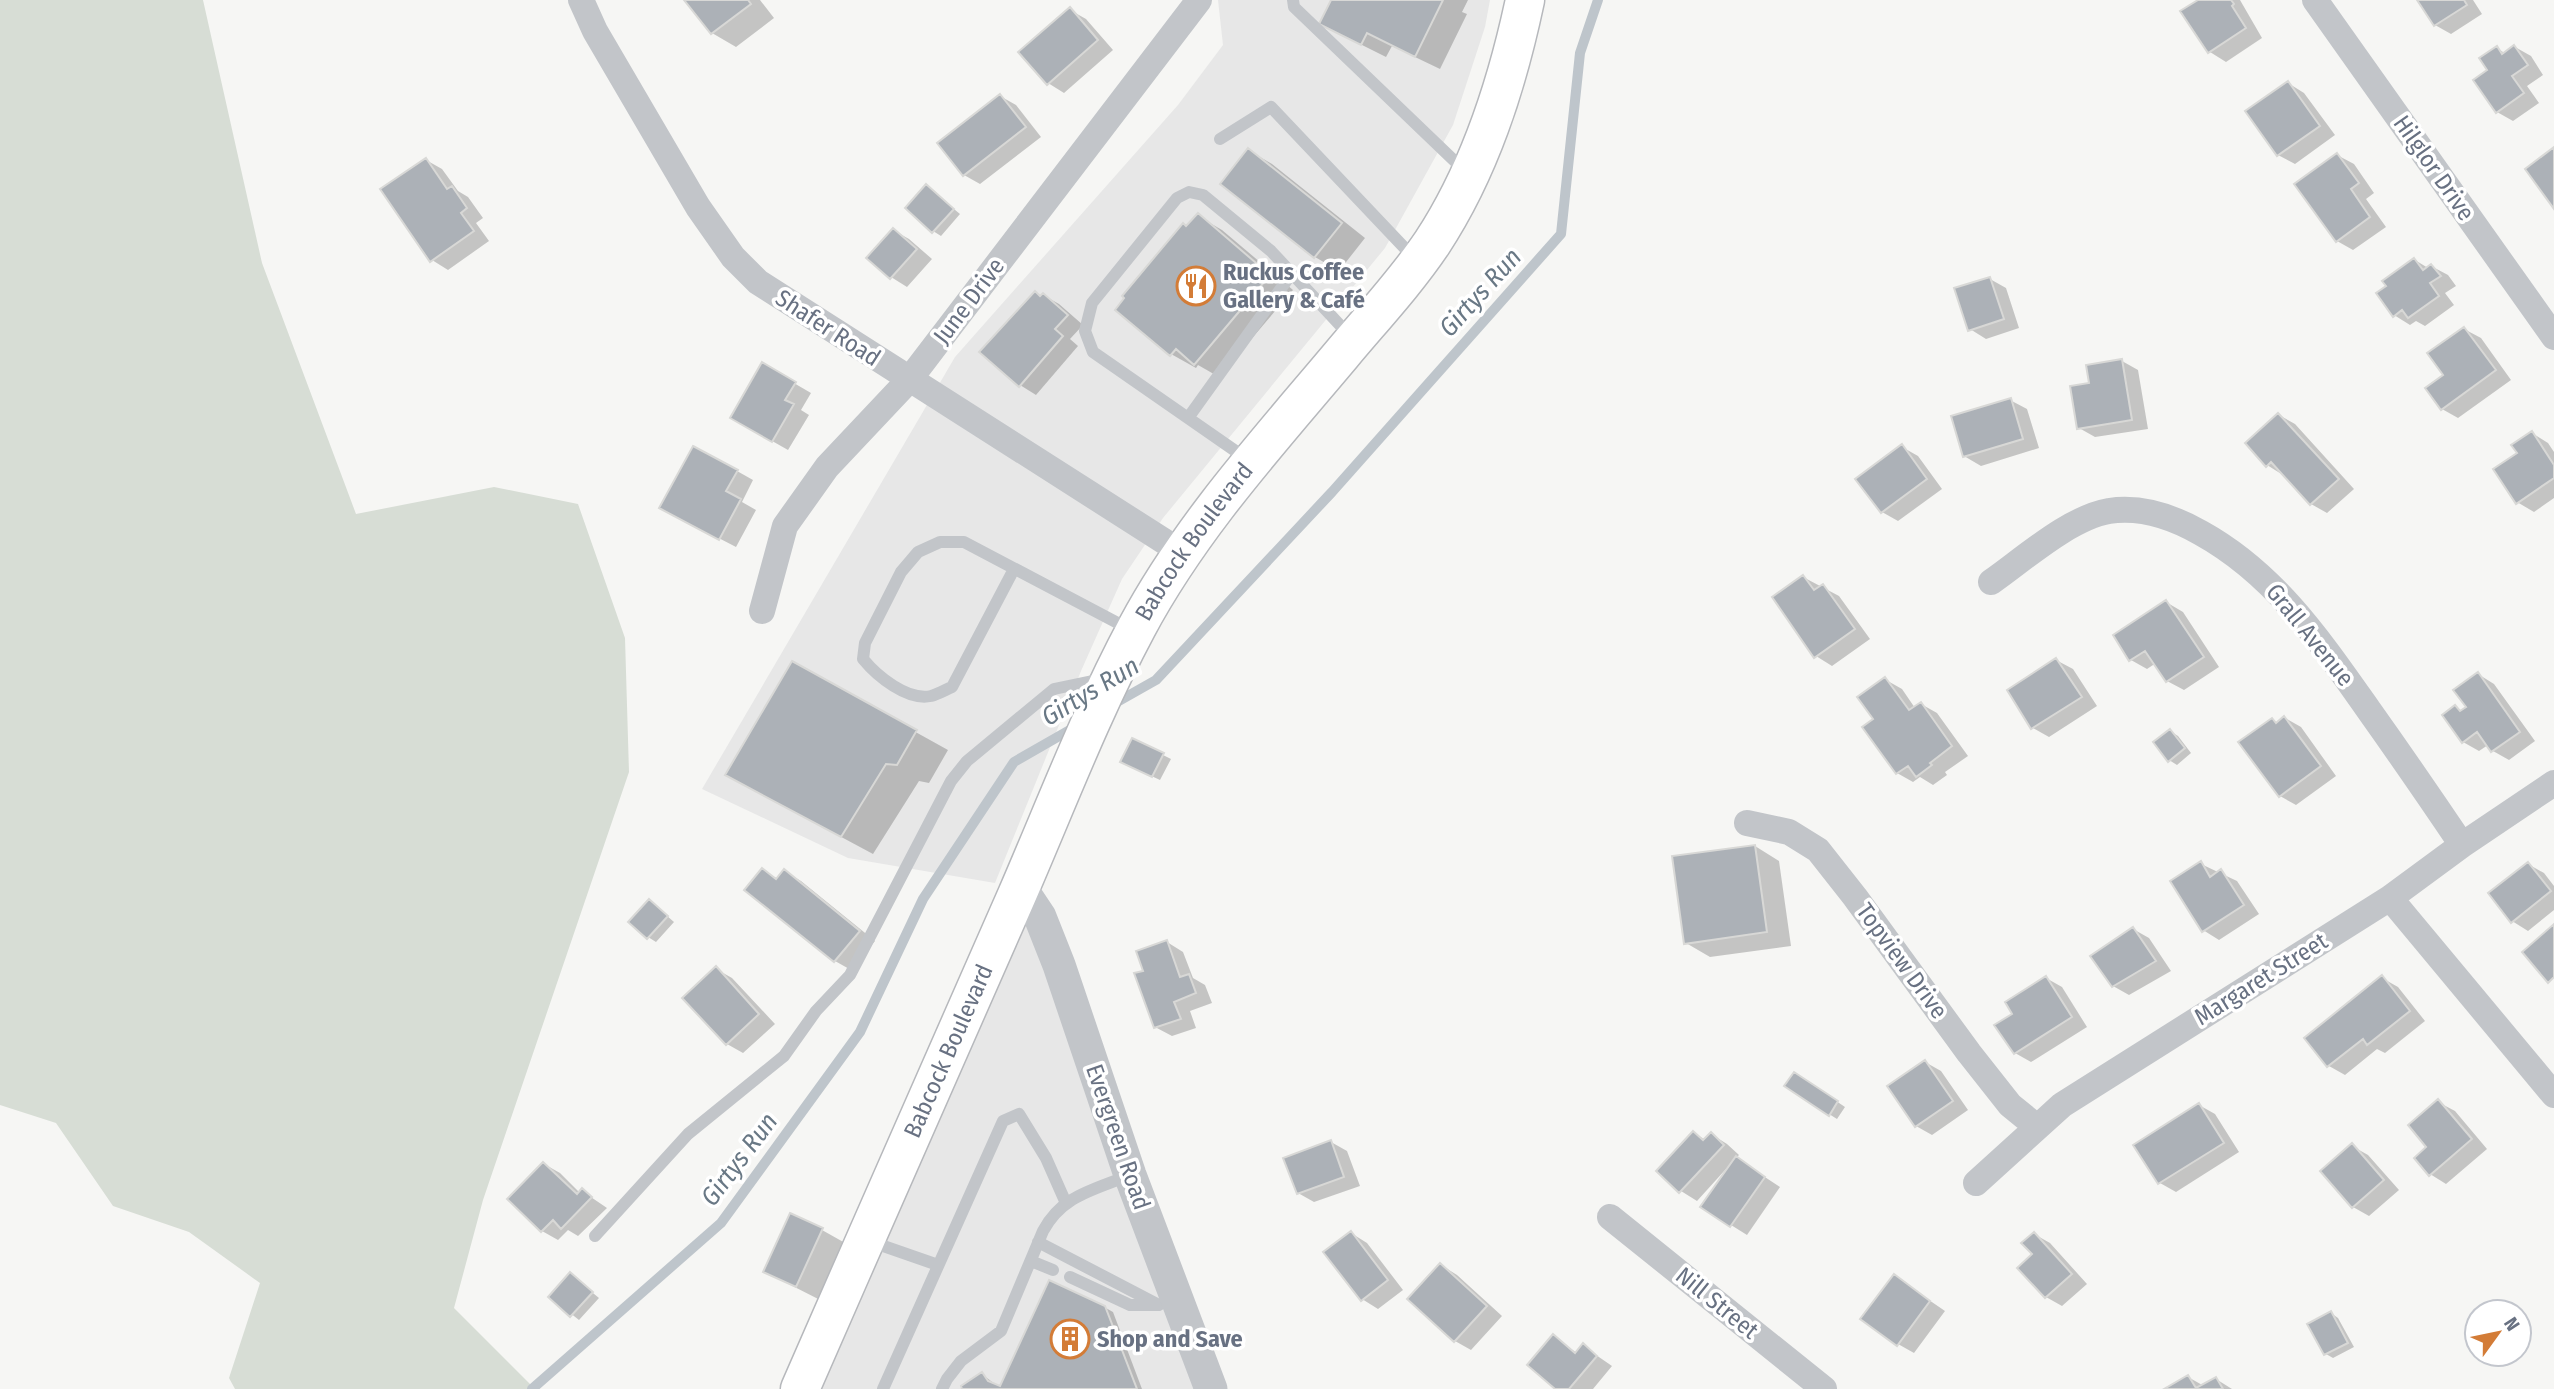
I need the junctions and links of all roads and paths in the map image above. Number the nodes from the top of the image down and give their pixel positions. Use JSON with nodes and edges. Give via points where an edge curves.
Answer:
{"nodes":[{"id":1,"x":581,"y":0,"type":"edge"},
{"id":2,"x":1199,"y":0,"type":"edge"},
{"id":3,"x":1293,"y":0,"type":"edge"},
{"id":4,"x":1525,"y":0,"type":"edge"},
{"id":5,"x":2315,"y":0,"type":"edge"},
{"id":6,"x":1220,"y":139,"type":"dead end"},
{"id":7,"x":1469,"y":175,"type":"junction"},
{"id":8,"x":1417,"y":262,"type":"junction"},
{"id":9,"x":1292,"y":272,"type":"junction"},
{"id":10,"x":2554,"y":337,"type":"edge"},
{"id":11,"x":1354,"y":340,"type":"junction"},
{"id":12,"x":909,"y":380,"type":"junction"},
{"id":13,"x":1188,"y":418,"type":"junction"},
{"id":14,"x":1251,"y":462,"type":"junction"},
{"id":15,"x":1181,"y":552,"type":"junction"},
{"id":16,"x":1014,"y":569,"type":"junction"},
{"id":17,"x":1991,"y":582,"type":"dead end"},
{"id":18,"x":762,"y":611,"type":"dead end"},
{"id":19,"x":1135,"y":632,"type":"junction"},
{"id":20,"x":1108,"y":687,"type":"junction"},
{"id":21,"x":2554,"y":783,"type":"edge"},
{"id":22,"x":1747,"y":824,"type":"dead end"},
{"id":23,"x":2462,"y":845,"type":"junction"},
{"id":24,"x":1020,"y":887,"type":"junction"},
{"id":25,"x":2390,"y":898,"type":"junction"},
{"id":26,"x":2554,"y":1095,"type":"edge"},
{"id":27,"x":2037,"y":1127,"type":"junction"},
{"id":28,"x":1130,"y":1175,"type":"junction"},
{"id":29,"x":1976,"y":1184,"type":"dead end"},
{"id":30,"x":1065,"y":1201,"type":"junction"},
{"id":31,"x":1610,"y":1217,"type":"dead end"},
{"id":32,"x":595,"y":1236,"type":"dead end"},
{"id":33,"x":866,"y":1240,"type":"junction"},
{"id":34,"x":1038,"y":1242,"type":"junction"},
{"id":35,"x":1031,"y":1261,"type":"junction"},
{"id":36,"x":938,"y":1265,"type":"junction"},
{"id":37,"x":1053,"y":1270,"type":"dead end"},
{"id":38,"x":1070,"y":1277,"type":"dead end"},
{"id":39,"x":1167,"y":1300,"type":"junction"},
{"id":40,"x":800,"y":1389,"type":"edge"},
{"id":41,"x":883,"y":1389,"type":"edge"},
{"id":42,"x":942,"y":1389,"type":"edge"},
{"id":43,"x":1211,"y":1389,"type":"edge"},
{"id":44,"x":1824,"y":1389,"type":"edge"}],
"edges":[{"from":1,"to":12,"type":"street","name":"Shafer Road","via":[[698,207],[733,257],[758,282]]},
{"from":2,"to":12,"type":"street","name":"June Drive"},
{"from":3,"to":7,"type":"lane","via":[[1294,7]]},
{"from":4,"to":7,"type":"main road","name":"Babcock Boulevard","via":[[1493,120]]},
{"from":5,"to":10,"type":"street","name":"Hilglor Drive"},
{"from":6,"to":8,"type":"lane","via":[[1271,107]]},
{"from":7,"to":8,"type":"main road","name":"Babcock Boulevard"},
{"from":8,"to":11,"type":"main road","name":"Babcock Boulevard"},
{"from":9,"to":11,"type":"lane"},
{"from":9,"to":13,"type":"lane"},
{"from":9,"to":13,"type":"lane","via":[[1203,195],[1189,192],[1177,198],[1092,303],[1085,331],[1093,352]]},
{"from":11,"to":14,"type":"main road","name":"Babcock Boulevard"},
{"from":12,"to":15,"type":"street","name":"Shafer Road"},
{"from":12,"to":18,"type":"street","name":"June Drive","via":[[827,467],[785,526]]},
{"from":13,"to":14,"type":"lane"},
{"from":14,"to":15,"type":"main road","name":"Babcock Boulevard"},
{"from":15,"to":19,"type":"main road","name":"Babcock Boulevard"},
{"from":16,"to":16,"type":"lane","via":[[964,542],[940,542],[918,552],[888,596],[864,643],[863,659],[874,673],[912,695],[930,696],[952,687]]},
{"from":16,"to":19,"type":"lane"},
{"from":17,"to":23,"type":"street","name":"Grall Avenue","via":[[2063,531],[2109,512],[2158,513],[2223,545],[2261,575],[2311,629]]},
{"from":19,"to":20,"type":"main road","name":"Babcock Boulevard"},
{"from":20,"to":24,"type":"main road","name":"Babcock Boulevard"},
{"from":20,"to":32,"type":"lane","via":[[1054,689],[967,761],[951,781],[850,975],[783,1056],[688,1134]]},
{"from":21,"to":23,"type":"street","name":"Margaret Street"},
{"from":22,"to":27,"type":"street","name":"Topview Drive","via":[[1788,832],[1818,850],[2010,1105]]},
{"from":23,"to":25,"type":"street","name":"Margaret Street"},
{"from":24,"to":28,"type":"street","name":"Evergreen Road","via":[[1040,917],[1059,965]]},
{"from":24,"to":33,"type":"main road","name":"Babcock Boulevard"},
{"from":25,"to":26,"type":"street"},
{"from":25,"to":27,"type":"street","name":"Margaret Street","via":[[2074,1097]]},
{"from":27,"to":29,"type":"street","name":"Margaret Street"},
{"from":28,"to":30,"type":"lane"},
{"from":28,"to":39,"type":"street","name":"Evergreen Road"},
{"from":30,"to":34,"type":"lane","via":[[1048,1220]]},
{"from":30,"to":36,"type":"lane","via":[[1019,1114],[1003,1121]]},
{"from":31,"to":44,"type":"street","name":"Nill Street"},
{"from":33,"to":36,"type":"lane"},
{"from":33,"to":40,"type":"main road","name":"Babcock Boulevard"},
{"from":34,"to":35,"type":"lane"},
{"from":34,"to":39,"type":"lane"},
{"from":35,"to":37,"type":"lane"},
{"from":35,"to":42,"type":"lane","via":[[1001,1331],[961,1361]]},
{"from":36,"to":41,"type":"lane"},
{"from":38,"to":39,"type":"lane","via":[[1130,1305]]},
{"from":39,"to":43,"type":"street","name":"Evergreen Road"}]}
